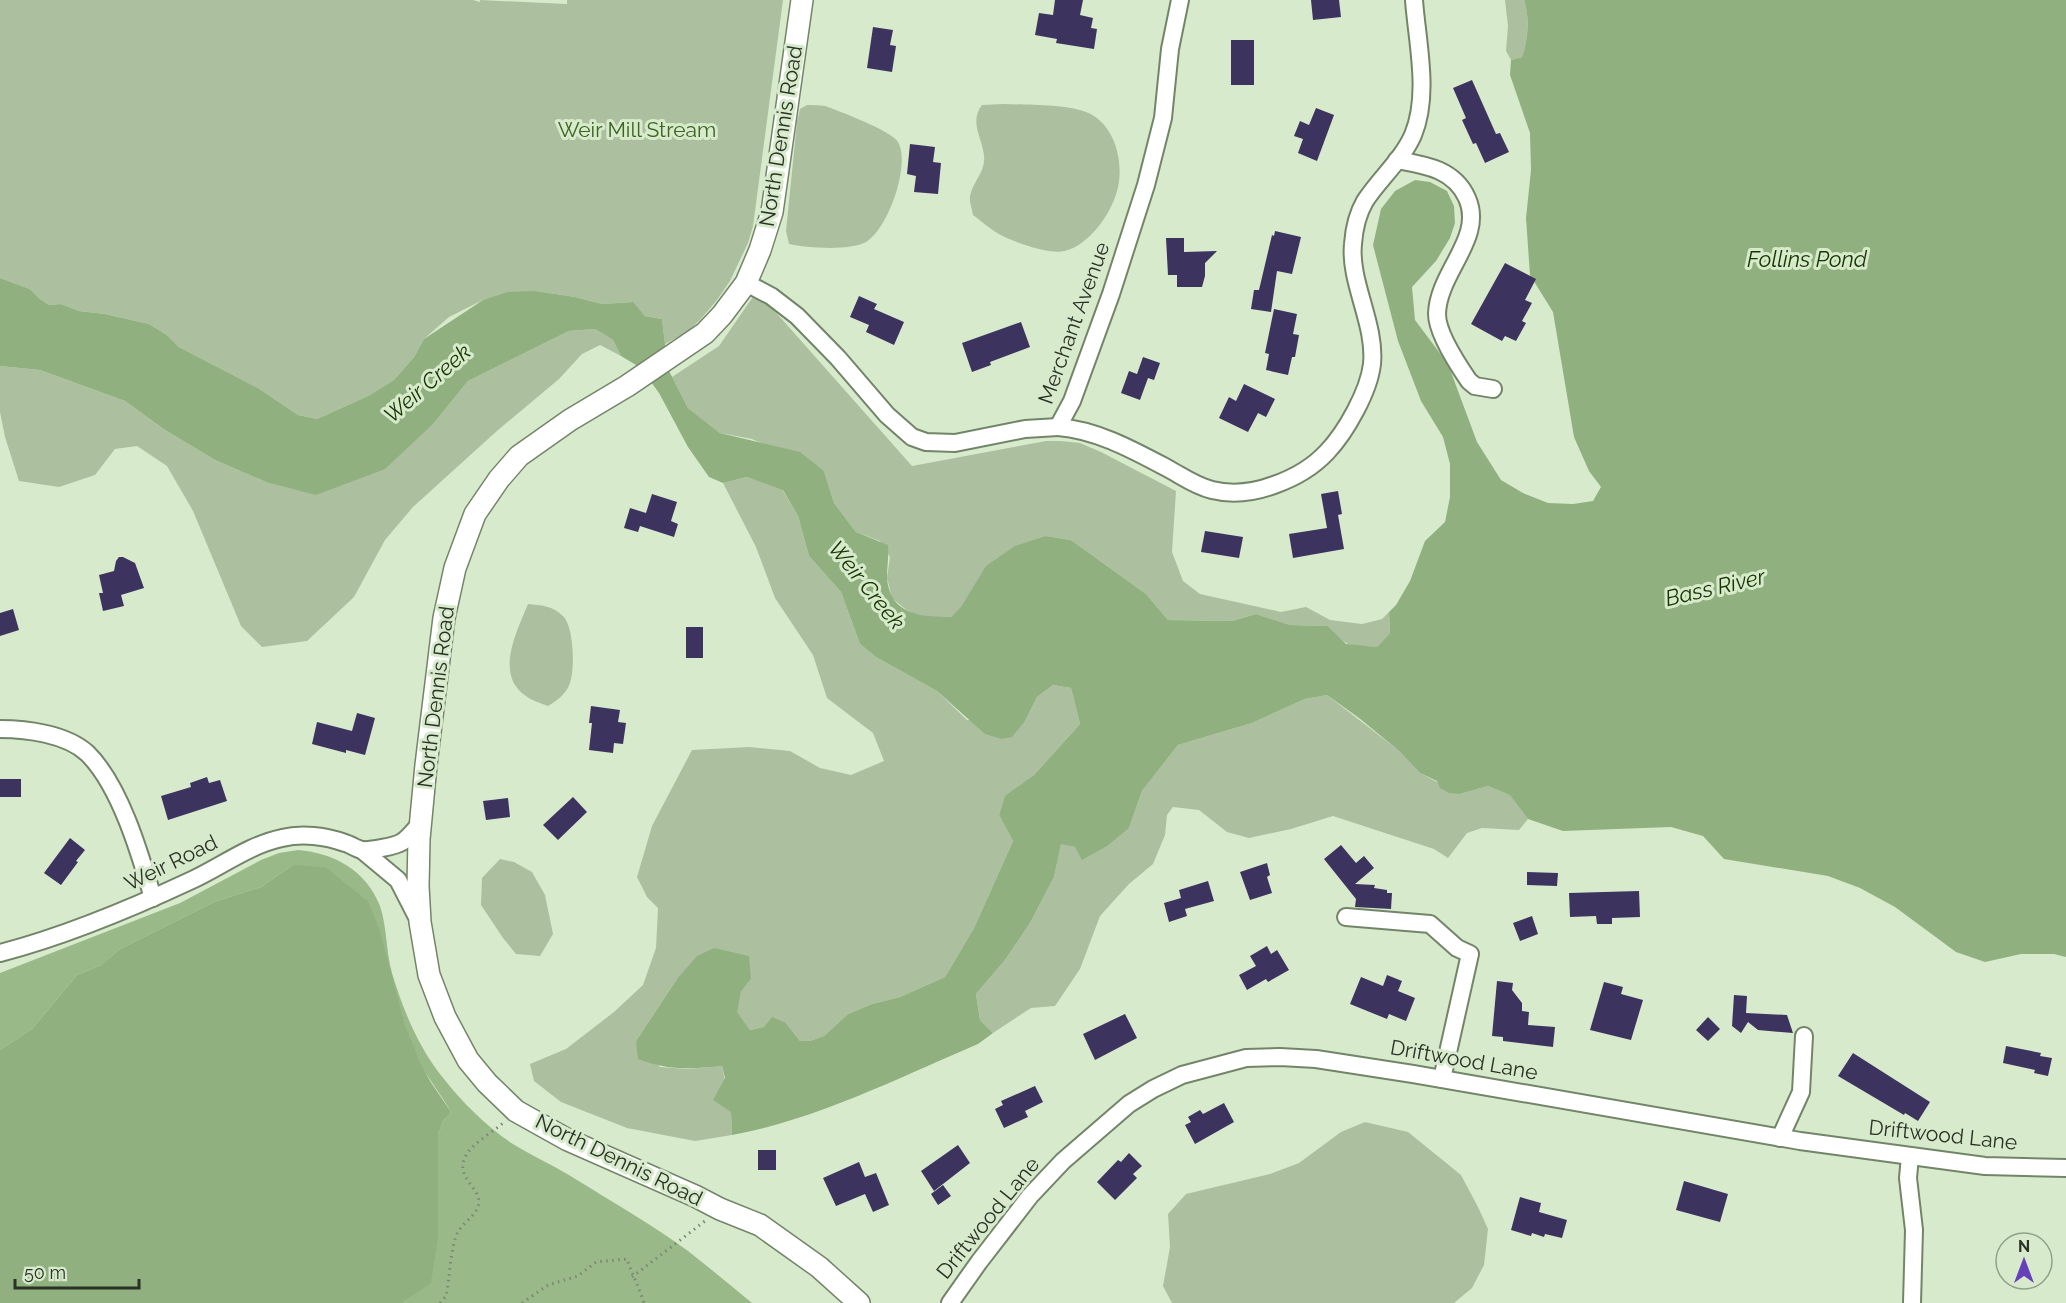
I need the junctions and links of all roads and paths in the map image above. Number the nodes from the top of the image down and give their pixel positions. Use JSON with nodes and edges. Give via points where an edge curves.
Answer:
{"nodes":[{"id":1,"x":802,"y":0,"type":"edge"},
{"id":2,"x":1180,"y":0,"type":"edge"},
{"id":3,"x":1414,"y":0,"type":"edge"},
{"id":4,"x":1397,"y":160,"type":"junction"},
{"id":5,"x":746,"y":283,"type":"junction"},
{"id":6,"x":1493,"y":389,"type":"dead end"},
{"id":7,"x":1058,"y":427,"type":"junction"},
{"id":8,"x":0,"y":729,"type":"edge"},
{"id":9,"x":421,"y":823,"type":"junction"},
{"id":10,"x":362,"y":850,"type":"junction"},
{"id":11,"x":153,"y":898,"type":"junction"},
{"id":12,"x":1346,"y":917,"type":"dead end"},
{"id":13,"x":420,"y":922,"type":"junction"},
{"id":14,"x":0,"y":953,"type":"edge"},
{"id":15,"x":1804,"y":1036,"type":"dead end"},
{"id":16,"x":1442,"y":1079,"type":"junction"},
{"id":17,"x":516,"y":1111,"type":"junction"},
{"id":18,"x":1780,"y":1138,"type":"junction"},
{"id":19,"x":1910,"y":1156,"type":"junction"},
{"id":20,"x":2066,"y":1168,"type":"edge"},
{"id":21,"x":720,"y":1209,"type":"junction"},
{"id":22,"x":632,"y":1277,"type":"junction"},
{"id":23,"x":441,"y":1303,"type":"edge"},
{"id":24,"x":522,"y":1303,"type":"edge"},
{"id":25,"x":644,"y":1303,"type":"edge"},
{"id":26,"x":859,"y":1303,"type":"edge"},
{"id":27,"x":950,"y":1303,"type":"edge"},
{"id":28,"x":1912,"y":1303,"type":"edge"}],
"edges":[{"from":1,"to":5,"type":"main road","name":"North Dennis Road","via":[[772,212]]},
{"from":2,"to":7,"type":"street","name":"Merchant Avenue","via":[[1163,118],[1146,185],[1111,294],[1072,401]]},
{"from":3,"to":4,"type":"street","name":"Merchant Avenue","via":[[1420,105],[1412,137]]},
{"from":4,"to":6,"type":"street","via":[[1447,173],[1464,190],[1471,205],[1470,232],[1444,285],[1438,325],[1469,381]]},
{"from":4,"to":7,"type":"street","name":"Merchant Avenue","via":[[1364,202],[1353,246],[1353,265],[1370,335],[1370,379],[1344,430],[1319,461],[1298,475],[1260,490],[1225,492],[1199,486],[1108,439]]},
{"from":5,"to":7,"type":"street","via":[[797,316],[886,416],[912,436],[926,442],[955,443],[1025,429]]},
{"from":5,"to":9,"type":"main road","name":"North Dennis Road","via":[[705,333],[519,456],[475,514],[455,568],[444,618]]},
{"from":8,"to":11,"type":"street","via":[[34,731],[62,739],[86,752],[115,791]]},
{"from":9,"to":10,"type":"street","name":"Weir Road","via":[[395,846]]},
{"from":9,"to":13,"type":"main road","name":"North Dennis Road"},
{"from":10,"to":11,"type":"street","name":"Weir Road","via":[[322,837],[285,837],[253,848]]},
{"from":10,"to":13,"type":"street","name":"Weir Road","via":[[398,880]]},
{"from":11,"to":14,"type":"street","name":"Weir Road","via":[[60,935]]},
{"from":12,"to":16,"type":"street","via":[[1430,924],[1470,954]]},
{"from":13,"to":17,"type":"main road","name":"North Dennis Road","via":[[429,975],[449,1024],[468,1060]]},
{"from":15,"to":18,"type":"street","via":[[1801,1092]]},
{"from":16,"to":18,"type":"street","name":"Driftwood Lane"},
{"from":16,"to":27,"type":"street","name":"Driftwood Lane","via":[[1280,1057],[1246,1058],[1182,1075],[1129,1104],[1064,1161],[1030,1196]]},
{"from":17,"to":21,"type":"main road","name":"North Dennis Road","via":[[568,1140]]},
{"from":17,"to":23,"type":"path","via":[[471,1146],[465,1156],[466,1179],[479,1200],[476,1212],[457,1233],[446,1296]]},
{"from":18,"to":19,"type":"street","name":"Driftwood Lane"},
{"from":19,"to":20,"type":"street","name":"Driftwood Lane","via":[[1985,1166]]},
{"from":19,"to":28,"type":"street"},
{"from":21,"to":22,"type":"path"},
{"from":21,"to":26,"type":"main road","name":"North Dennis Road","via":[[760,1225],[787,1243]]},
{"from":22,"to":24,"type":"path","via":[[627,1259],[596,1262],[578,1276],[548,1285]]},
{"from":22,"to":25,"type":"path"}]}
